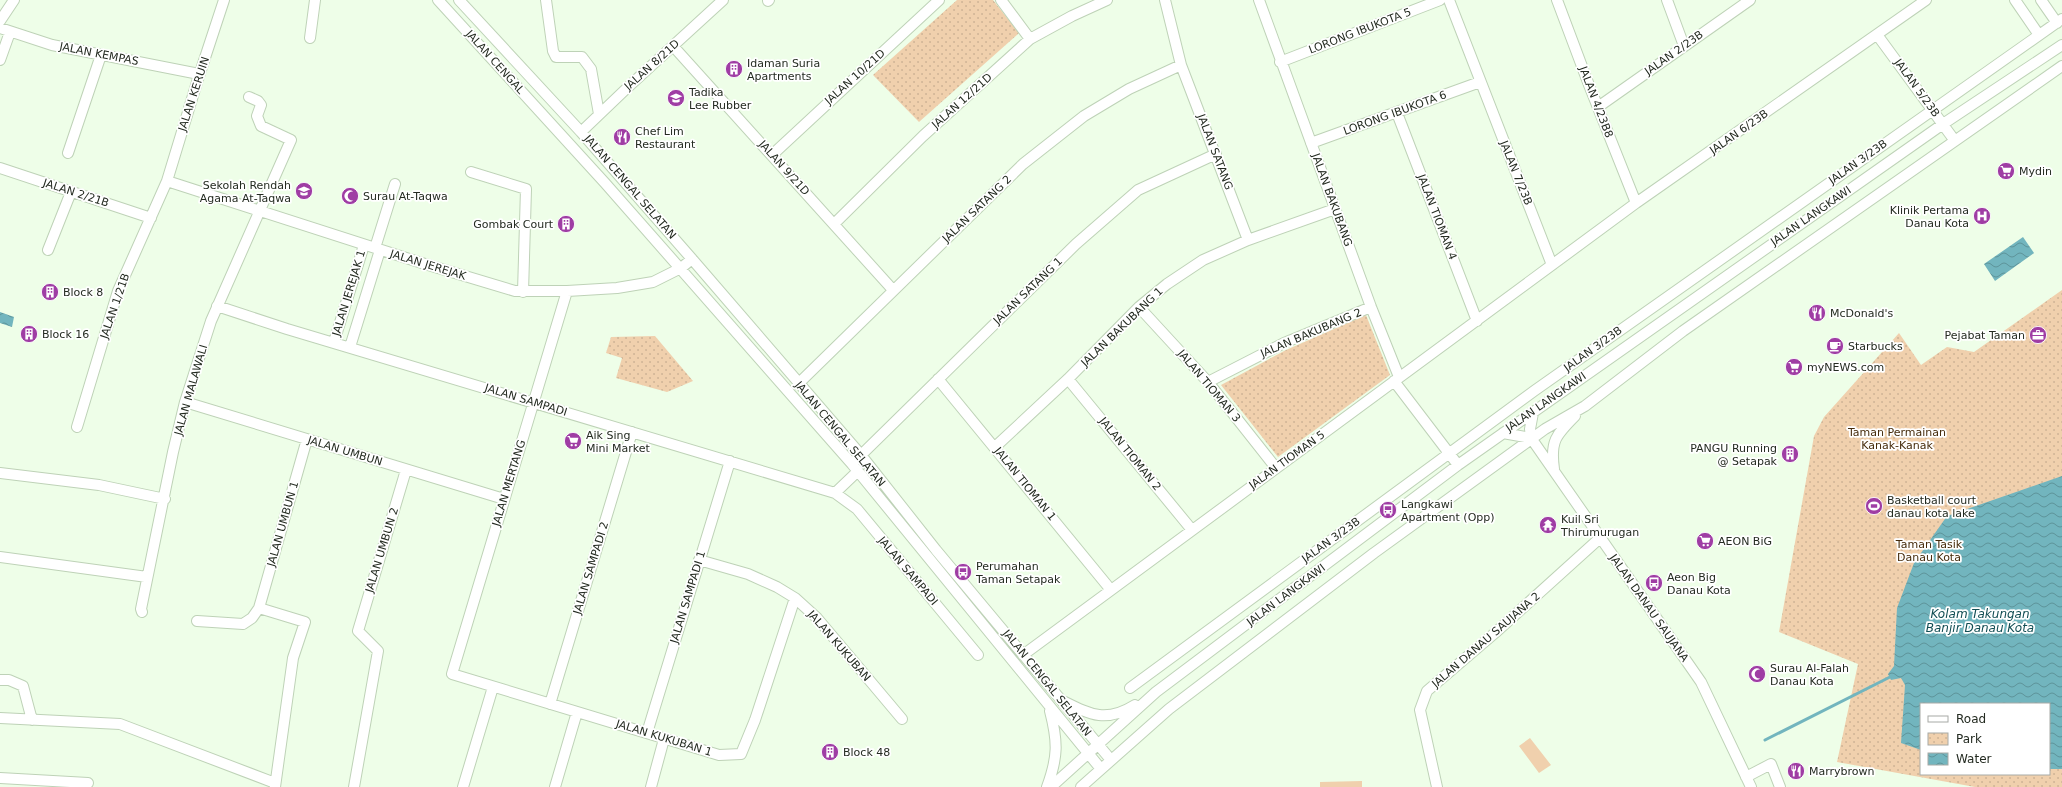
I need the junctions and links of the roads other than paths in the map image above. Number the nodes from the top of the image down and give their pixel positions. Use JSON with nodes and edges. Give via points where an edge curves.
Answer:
{"nodes":[{"id":1,"x":14,"y":0,"type":"edge"},
{"id":2,"x":224,"y":0,"type":"edge"},
{"id":3,"x":315,"y":0,"type":"edge"},
{"id":4,"x":438,"y":0,"type":"edge"},
{"id":5,"x":459,"y":0,"type":"edge"},
{"id":6,"x":546,"y":0,"type":"edge"},
{"id":7,"x":723,"y":0,"type":"edge"},
{"id":8,"x":939,"y":0,"type":"edge"},
{"id":9,"x":1001,"y":0,"type":"edge"},
{"id":10,"x":1107,"y":0,"type":"edge"},
{"id":11,"x":1165,"y":0,"type":"edge"},
{"id":12,"x":1259,"y":0,"type":"edge"},
{"id":13,"x":1440,"y":0,"type":"edge"},
{"id":14,"x":1449,"y":0,"type":"edge"},
{"id":15,"x":1557,"y":0,"type":"edge"},
{"id":16,"x":1667,"y":0,"type":"edge"},
{"id":17,"x":1750,"y":0,"type":"edge"},
{"id":18,"x":1926,"y":0,"type":"edge"},
{"id":19,"x":2015,"y":0,"type":"edge"},
{"id":20,"x":2041,"y":0,"type":"edge"},
{"id":21,"x":0,"y":21,"type":"edge"},
{"id":22,"x":2059,"y":21,"type":"edge"},
{"id":23,"x":0,"y":28,"type":"edge"},
{"id":24,"x":10,"y":32,"type":"junction"},
{"id":25,"x":2039,"y":35,"type":"junction"},
{"id":26,"x":1878,"y":36,"type":"junction"},
{"id":27,"x":310,"y":38,"type":"dead end"},
{"id":28,"x":1030,"y":39,"type":"junction"},
{"id":29,"x":2062,"y":45,"type":"edge"},
{"id":30,"x":673,"y":46,"type":"junction"},
{"id":31,"x":1684,"y":46,"type":"junction"},
{"id":32,"x":101,"y":55,"type":"junction"},
{"id":33,"x":0,"y":60,"type":"edge"},
{"id":34,"x":1280,"y":62,"type":"junction"},
{"id":35,"x":1181,"y":65,"type":"junction"},
{"id":36,"x":2062,"y":66,"type":"edge"},
{"id":37,"x":200,"y":74,"type":"junction"},
{"id":38,"x":1480,"y":82,"type":"junction"},
{"id":39,"x":248,"y":97,"type":"dead end"},
{"id":40,"x":1598,"y":107,"type":"junction"},
{"id":41,"x":1933,"y":110,"type":"junction"},
{"id":42,"x":563,"y":112,"type":"joint"},
{"id":43,"x":1397,"y":112,"type":"junction"},
{"id":44,"x":599,"y":114,"type":"junction"},
{"id":45,"x":552,"y":124,"type":"joint"},
{"id":46,"x":1943,"y":124,"type":"junction"},
{"id":47,"x":582,"y":132,"type":"junction"},
{"id":48,"x":1955,"y":141,"type":"junction"},
{"id":49,"x":1311,"y":143,"type":"junction"},
{"id":50,"x":68,"y":153,"type":"dead end"},
{"id":51,"x":1216,"y":154,"type":"junction"},
{"id":52,"x":772,"y":155,"type":"junction"},
{"id":53,"x":0,"y":168,"type":"edge"},
{"id":54,"x":471,"y":172,"type":"dead end"},
{"id":55,"x":394,"y":184,"type":"dead end"},
{"id":56,"x":165,"y":185,"type":"junction"},
{"id":57,"x":71,"y":192,"type":"junction"},
{"id":58,"x":1636,"y":204,"type":"junction"},
{"id":59,"x":1335,"y":209,"type":"junction"},
{"id":60,"x":259,"y":212,"type":"junction"},
{"id":61,"x":151,"y":218,"type":"junction"},
{"id":62,"x":834,"y":224,"type":"junction"},
{"id":63,"x":1248,"y":240,"type":"junction"},
{"id":64,"x":364,"y":244,"type":"junction"},
{"id":65,"x":378,"y":249,"type":"junction"},
{"id":66,"x":48,"y":250,"type":"dead end"},
{"id":67,"x":692,"y":259,"type":"junction"},
{"id":68,"x":1552,"y":265,"type":"junction"},
{"id":69,"x":680,"y":268,"type":"junction"},
{"id":70,"x":893,"y":290,"type":"junction"},
{"id":71,"x":567,"y":291,"type":"junction"},
{"id":72,"x":523,"y":292,"type":"junction"},
{"id":73,"x":217,"y":306,"type":"junction"},
{"id":74,"x":1139,"y":307,"type":"junction"},
{"id":75,"x":1371,"y":307,"type":"junction"},
{"id":76,"x":1477,"y":320,"type":"junction"},
{"id":77,"x":334,"y":342,"type":"junction"},
{"id":78,"x":350,"y":347,"type":"junction"},
{"id":79,"x":938,"y":379,"type":"junction"},
{"id":80,"x":1068,"y":379,"type":"junction"},
{"id":81,"x":1397,"y":379,"type":"junction"},
{"id":82,"x":1208,"y":382,"type":"junction"},
{"id":83,"x":798,"y":384,"type":"junction"},
{"id":84,"x":185,"y":402,"type":"junction"},
{"id":85,"x":534,"y":402,"type":"junction"},
{"id":86,"x":1585,"y":406,"type":"junction"},
{"id":87,"x":1533,"y":412,"type":"junction"},
{"id":88,"x":77,"y":427,"type":"dead end"},
{"id":89,"x":632,"y":432,"type":"junction"},
{"id":90,"x":1503,"y":433,"type":"junction"},
{"id":91,"x":1531,"y":438,"type":"junction"},
{"id":92,"x":307,"y":439,"type":"junction"},
{"id":93,"x":995,"y":447,"type":"junction"},
{"id":94,"x":1450,"y":452,"type":"junction"},
{"id":95,"x":861,"y":455,"type":"junction"},
{"id":96,"x":730,"y":461,"type":"junction"},
{"id":97,"x":1458,"y":465,"type":"junction"},
{"id":98,"x":855,"y":468,"type":"junction"},
{"id":99,"x":1276,"y":468,"type":"junction"},
{"id":100,"x":406,"y":470,"type":"junction"},
{"id":101,"x":1554,"y":471,"type":"junction"},
{"id":102,"x":0,"y":473,"type":"edge"},
{"id":103,"x":835,"y":493,"type":"junction"},
{"id":104,"x":165,"y":499,"type":"junction"},
{"id":105,"x":504,"y":499,"type":"junction"},
{"id":106,"x":1192,"y":530,"type":"junction"},
{"id":107,"x":1600,"y":538,"type":"junction"},
{"id":108,"x":0,"y":557,"type":"edge"},
{"id":109,"x":699,"y":560,"type":"junction"},
{"id":110,"x":147,"y":577,"type":"junction"},
{"id":111,"x":1111,"y":590,"type":"junction"},
{"id":112,"x":795,"y":598,"type":"junction"},
{"id":113,"x":259,"y":608,"type":"junction"},
{"id":114,"x":142,"y":612,"type":"dead end"},
{"id":115,"x":197,"y":621,"type":"dead end"},
{"id":116,"x":978,"y":655,"type":"dead end"},
{"id":117,"x":1023,"y":655,"type":"junction"},
{"id":118,"x":452,"y":674,"type":"joint"},
{"id":119,"x":0,"y":680,"type":"edge"},
{"id":120,"x":493,"y":687,"type":"junction"},
{"id":121,"x":1130,"y":688,"type":"dead end"},
{"id":122,"x":1156,"y":692,"type":"junction"},
{"id":123,"x":1059,"y":699,"type":"junction"},
{"id":124,"x":550,"y":704,"type":"junction"},
{"id":125,"x":1049,"y":707,"type":"junction"},
{"id":126,"x":577,"y":712,"type":"junction"},
{"id":127,"x":0,"y":718,"type":"edge"},
{"id":128,"x":902,"y":719,"type":"dead end"},
{"id":129,"x":32,"y":720,"type":"junction"},
{"id":130,"x":647,"y":733,"type":"junction"},
{"id":131,"x":664,"y":739,"type":"junction"},
{"id":132,"x":1097,"y":745,"type":"junction"},
{"id":133,"x":1087,"y":753,"type":"junction"},
{"id":134,"x":1111,"y":760,"type":"junction"},
{"id":135,"x":1101,"y":769,"type":"junction"},
{"id":136,"x":1746,"y":777,"type":"junction"},
{"id":137,"x":0,"y":778,"type":"edge"},
{"id":138,"x":88,"y":783,"type":"dead end"},
{"id":139,"x":275,"y":785,"type":"edge"},
{"id":140,"x":354,"y":787,"type":"edge"},
{"id":141,"x":463,"y":787,"type":"edge"},
{"id":142,"x":555,"y":787,"type":"edge"},
{"id":143,"x":651,"y":787,"type":"edge"},
{"id":144,"x":1047,"y":787,"type":"edge"},
{"id":145,"x":1051,"y":787,"type":"edge"},
{"id":146,"x":1081,"y":787,"type":"edge"},
{"id":147,"x":1437,"y":787,"type":"edge"},
{"id":148,"x":1751,"y":787,"type":"edge"},
{"id":149,"x":1780,"y":787,"type":"edge"}],
"edges":[{"from":1,"to":21,"type":"street"},
{"from":2,"to":37,"type":"street","name":"JALAN KERUIN"},
{"from":3,"to":27,"type":"street"},
{"from":4,"to":45,"type":"street","name":"JALAN CENGAL"},
{"from":5,"to":42,"type":"street","name":"JALAN CENGAL"},
{"from":6,"to":44,"type":"street","via":[[553,51],[556,57],[582,57],[588,63]]},
{"from":7,"to":30,"type":"street","name":"JALAN 8/21D"},
{"from":8,"to":52,"type":"street","name":"JALAN 10/21D"},
{"from":9,"to":28,"type":"street"},
{"from":10,"to":28,"type":"street","name":"JALAN 12/21D"},
{"from":11,"to":35,"type":"street","name":"JALAN SATANG"},
{"from":12,"to":34,"type":"street","name":"JALAN BAKUBANG"},
{"from":13,"to":34,"type":"street","name":"LORONG IBUKOTA 5"},
{"from":14,"to":38,"type":"street","name":"JALAN 7/23B"},
{"from":15,"to":40,"type":"street","name":"JALAN 4/23B8"},
{"from":16,"to":31,"type":"street"},
{"from":17,"to":31,"type":"street","name":"JALAN 2/23B"},
{"from":18,"to":26,"type":"street","name":"JALAN 6/23B"},
{"from":19,"to":25,"type":"street"},
{"from":20,"to":22,"type":"street"},
{"from":22,"to":25,"type":"street","name":"JALAN 3/23B"},
{"from":23,"to":24,"type":"street","name":"JALAN KEMPAS"},
{"from":24,"to":32,"type":"street","name":"JALAN KEMPAS","via":[[52,45]]},
{"from":24,"to":33,"type":"street"},
{"from":25,"to":41,"type":"street","name":"JALAN 3/23B"},
{"from":26,"to":41,"type":"street","name":"JALAN 5/23B"},
{"from":26,"to":58,"type":"street","name":"JALAN 6/23B"},
{"from":28,"to":62,"type":"street","name":"JALAN 12/21D","via":[[923,136]]},
{"from":29,"to":46,"type":"street","name":"JALAN LANGKAWI"},
{"from":30,"to":44,"type":"street","name":"JALAN 8/21D"},
{"from":30,"to":52,"type":"street","name":"JALAN 9/21D"},
{"from":31,"to":40,"type":"street","name":"JALAN 2/23B"},
{"from":32,"to":37,"type":"street","name":"JALAN KEMPAS"},
{"from":32,"to":50,"type":"street"},
{"from":34,"to":49,"type":"street","name":"JALAN BAKUBANG"},
{"from":35,"to":51,"type":"street","name":"JALAN SATANG"},
{"from":35,"to":70,"type":"street","name":"JALAN SATANG 2","via":[[1084,116],[1023,164]]},
{"from":36,"to":48,"type":"street","name":"JALAN LANGKAWI"},
{"from":37,"to":56,"type":"street","name":"JALAN KERUIN"},
{"from":38,"to":43,"type":"street","name":"LORONG IBUKOTA 6"},
{"from":38,"to":68,"type":"street","name":"JALAN 7/23B"},
{"from":39,"to":60,"type":"street","name":"JALAN MALAWALI","via":[[261,105],[257,116],[261,126],[291,140]]},
{"from":40,"to":58,"type":"street","name":"JALAN 4/23B8"},
{"from":41,"to":46,"type":"street","name":"JALAN 5/23B"},
{"from":41,"to":94,"type":"street","name":"JALAN 3/23B","via":[[1644,312]]},
{"from":42,"to":47,"type":"street","name":"JALAN CENGAL SELATAN"},
{"from":43,"to":49,"type":"street","name":"LORONG IBUKOTA 6"},
{"from":43,"to":76,"type":"street","name":"JALAN TIOMAN 4"},
{"from":44,"to":47,"type":"street","name":"JALAN 8/21D"},
{"from":45,"to":69,"type":"street","name":"JALAN CENGAL SELATAN"},
{"from":46,"to":48,"type":"street","name":"JALAN 5/23B"},
{"from":46,"to":87,"type":"street","name":"JALAN LANGKAWI"},
{"from":47,"to":67,"type":"street","name":"JALAN CENGAL SELATAN"},
{"from":48,"to":86,"type":"street","name":"JALAN LANGKAWI","via":[[1683,331]]},
{"from":49,"to":59,"type":"street","name":"JALAN BAKUBANG"},
{"from":51,"to":63,"type":"street","name":"JALAN SATANG"},
{"from":51,"to":79,"type":"street","name":"JALAN SATANG 1","via":[[1138,190],[1076,244]]},
{"from":52,"to":62,"type":"street","name":"JALAN 9/21D"},
{"from":53,"to":57,"type":"street","name":"JALAN 2/21B"},
{"from":54,"to":72,"type":"street","via":[[526,189]]},
{"from":55,"to":65,"type":"street","name":"JALAN JEREJAK 1"},
{"from":56,"to":60,"type":"street","name":"JALAN JEREJAK"},
{"from":56,"to":61,"type":"street","name":"JALAN 1/21B"},
{"from":57,"to":61,"type":"street","name":"JALAN 2/21B"},
{"from":57,"to":66,"type":"street"},
{"from":58,"to":68,"type":"street","name":"JALAN 6/23B"},
{"from":59,"to":63,"type":"street","name":"JALAN BAKUBANG 1"},
{"from":59,"to":75,"type":"street","name":"JALAN BAKUBANG"},
{"from":60,"to":64,"type":"street","name":"JALAN JEREJAK"},
{"from":60,"to":73,"type":"street","name":"JALAN MALAWALI"},
{"from":61,"to":88,"type":"street","name":"JALAN 1/21B","via":[[118,291]]},
{"from":62,"to":70,"type":"street","name":"JALAN 9/21D"},
{"from":63,"to":74,"type":"street","name":"JALAN BAKUBANG 1","via":[[1203,260]]},
{"from":64,"to":65,"type":"street","name":"JALAN JEREJAK"},
{"from":64,"to":77,"type":"street","name":"JALAN JEREJAK 1"},
{"from":65,"to":72,"type":"street","name":"JALAN JEREJAK"},
{"from":65,"to":78,"type":"street","name":"JALAN JEREJAK 1"},
{"from":67,"to":69,"type":"street","name":"JALAN JEREJAK"},
{"from":67,"to":83,"type":"street","name":"JALAN CENGAL SELATAN"},
{"from":68,"to":76,"type":"street","name":"JALAN TIOMAN 5"},
{"from":69,"to":71,"type":"street","name":"JALAN JEREJAK","via":[[653,282],[617,288]]},
{"from":69,"to":98,"type":"street","name":"JALAN CENGAL SELATAN"},
{"from":70,"to":83,"type":"street","name":"JALAN SATANG 2"},
{"from":71,"to":72,"type":"street","name":"JALAN JEREJAK"},
{"from":71,"to":85,"type":"street","name":"JALAN MERTANG"},
{"from":73,"to":77,"type":"street","name":"JALAN SAMPADI"},
{"from":73,"to":84,"type":"street","name":"JALAN MALAWALI"},
{"from":74,"to":80,"type":"street","name":"JALAN BAKUBANG 1"},
{"from":74,"to":82,"type":"street","name":"JALAN TIOMAN 3"},
{"from":75,"to":81,"type":"street","name":"JALAN BAKUBANG"},
{"from":75,"to":82,"type":"street","name":"JALAN BAKUBANG 2","via":[[1284,343]]},
{"from":76,"to":81,"type":"street","name":"JALAN TIOMAN 5"},
{"from":77,"to":78,"type":"street","name":"JALAN SAMPADI"},
{"from":78,"to":85,"type":"street","name":"JALAN SAMPADI"},
{"from":79,"to":93,"type":"street","name":"JALAN TIOMAN 1"},
{"from":79,"to":95,"type":"street","name":"JALAN SATANG 1"},
{"from":80,"to":93,"type":"street","name":"JALAN BAKUBANG 1"},
{"from":80,"to":106,"type":"street","name":"JALAN TIOMAN 2"},
{"from":81,"to":94,"type":"street","name":"JALAN BAKUBANG"},
{"from":81,"to":99,"type":"street","name":"JALAN TIOMAN 5"},
{"from":82,"to":99,"type":"street","name":"JALAN TIOMAN 3"},
{"from":83,"to":95,"type":"street","name":"JALAN CENGAL SELATAN"},
{"from":84,"to":92,"type":"street","name":"JALAN UMBUN"},
{"from":84,"to":104,"type":"street","name":"JALAN MALAWALI"},
{"from":85,"to":89,"type":"street","name":"JALAN SAMPADI"},
{"from":85,"to":105,"type":"street","name":"JALAN MERTANG"},
{"from":86,"to":91,"type":"street","name":"JALAN LANGKAWI"},
{"from":86,"to":101,"type":"street","via":[[1557,434],[1552,447]]},
{"from":87,"to":90,"type":"street","name":"JALAN LANGKAWI"},
{"from":87,"to":91,"type":"street"},
{"from":89,"to":96,"type":"street","name":"JALAN SAMPADI"},
{"from":89,"to":124,"type":"street","name":"JALAN SAMPADI 2"},
{"from":90,"to":91,"type":"street"},
{"from":90,"to":97,"type":"street","name":"JALAN LANGKAWI"},
{"from":91,"to":101,"type":"street","name":"JALAN DANAU SAUJANA"},
{"from":91,"to":134,"type":"street","name":"JALAN LANGKAWI","via":[[1368,557],[1169,709]]},
{"from":92,"to":100,"type":"street","name":"JALAN UMBUN"},
{"from":92,"to":113,"type":"street","name":"JALAN UMBUN 1"},
{"from":93,"to":111,"type":"street","name":"JALAN TIOMAN 1"},
{"from":94,"to":97,"type":"street","name":"JALAN BAKUBANG"},
{"from":94,"to":121,"type":"street","name":"JALAN 3/23B"},
{"from":95,"to":98,"type":"street","name":"JALAN SATANG 1"},
{"from":95,"to":117,"type":"street","name":"JALAN CENGAL SELATAN"},
{"from":96,"to":103,"type":"street","name":"JALAN SAMPADI"},
{"from":96,"to":109,"type":"street","name":"JALAN SAMPADI 1"},
{"from":97,"to":122,"type":"street","name":"JALAN LANGKAWI"},
{"from":98,"to":103,"type":"street"},
{"from":98,"to":125,"type":"street","name":"JALAN CENGAL SELATAN"},
{"from":99,"to":106,"type":"street","name":"JALAN TIOMAN 5"},
{"from":100,"to":105,"type":"street","name":"JALAN UMBUN"},
{"from":100,"to":140,"type":"street","name":"JALAN UMBUN 2","via":[[358,631],[378,652]]},
{"from":101,"to":107,"type":"street","name":"JALAN DANAU SAUJANA"},
{"from":102,"to":104,"type":"street","via":[[99,485]]},
{"from":103,"to":116,"type":"street","name":"JALAN SAMPADI","via":[[857,509]]},
{"from":104,"to":110,"type":"street","name":"JALAN MALAWALI"},
{"from":105,"to":118,"type":"street","name":"JALAN MERTANG"},
{"from":106,"to":111,"type":"street","name":"JALAN TIOMAN 5"},
{"from":107,"to":136,"type":"street","name":"JALAN DANAU SAUJANA","via":[[1701,682]]},
{"from":107,"to":147,"type":"street","name":"JALAN DANAU SAUJANA 2","via":[[1427,691],[1420,710]]},
{"from":108,"to":110,"type":"street"},
{"from":109,"to":112,"type":"street","name":"JALAN KUKUBAN","via":[[748,574]]},
{"from":109,"to":130,"type":"street","name":"JALAN SAMPADI 1"},
{"from":110,"to":114,"type":"street","name":"JALAN MALAWALI"},
{"from":111,"to":117,"type":"street","name":"JALAN TIOMAN 5"},
{"from":112,"to":128,"type":"street","name":"JALAN KUKUBAN","via":[[817,618]]},
{"from":112,"to":131,"type":"street","name":"JALAN KUKUBAN 1","via":[[755,720],[740,754],[719,755]]},
{"from":113,"to":115,"type":"street","via":[[252,618],[243,624]]},
{"from":113,"to":139,"type":"street","via":[[305,622],[293,658]]},
{"from":117,"to":123,"type":"street","name":"JALAN CENGAL SELATAN"},
{"from":118,"to":120,"type":"street","name":"JALAN KUKUBAN 1"},
{"from":119,"to":129,"type":"street","via":[[9,680],[23,686]]},
{"from":120,"to":124,"type":"street","name":"JALAN KUKUBAN 1"},
{"from":120,"to":141,"type":"street"},
{"from":122,"to":123,"type":"street","via":[[1122,713],[1100,716],[1086,713]]},
{"from":122,"to":132,"type":"street","name":"JALAN LANGKAWI"},
{"from":123,"to":132,"type":"street","name":"JALAN CENGAL SELATAN"},
{"from":124,"to":126,"type":"street","name":"JALAN KUKUBAN 1"},
{"from":125,"to":133,"type":"street","name":"JALAN CENGAL SELATAN"},
{"from":125,"to":144,"type":"street","via":[[1056,734],[1057,751]]},
{"from":126,"to":130,"type":"street","name":"JALAN KUKUBAN 1"},
{"from":126,"to":142,"type":"street"},
{"from":127,"to":129,"type":"street"},
{"from":129,"to":139,"type":"street","via":[[120,724]]},
{"from":130,"to":131,"type":"street","name":"JALAN KUKUBAN 1"},
{"from":131,"to":143,"type":"street"},
{"from":132,"to":133,"type":"street","name":"JALAN LANGKAWI"},
{"from":132,"to":134,"type":"street","name":"JALAN CENGAL SELATAN"},
{"from":133,"to":135,"type":"street","name":"JALAN CENGAL SELATAN"},
{"from":133,"to":145,"type":"street","name":"JALAN LANGKAWI"},
{"from":134,"to":135,"type":"street","name":"JALAN LANGKAWI"},
{"from":135,"to":146,"type":"street","name":"JALAN LANGKAWI"},
{"from":136,"to":148,"type":"street","name":"JALAN DANAU SAUJANA"},
{"from":136,"to":149,"type":"street","via":[[1771,764]]},
{"from":137,"to":138,"type":"street"}]}
